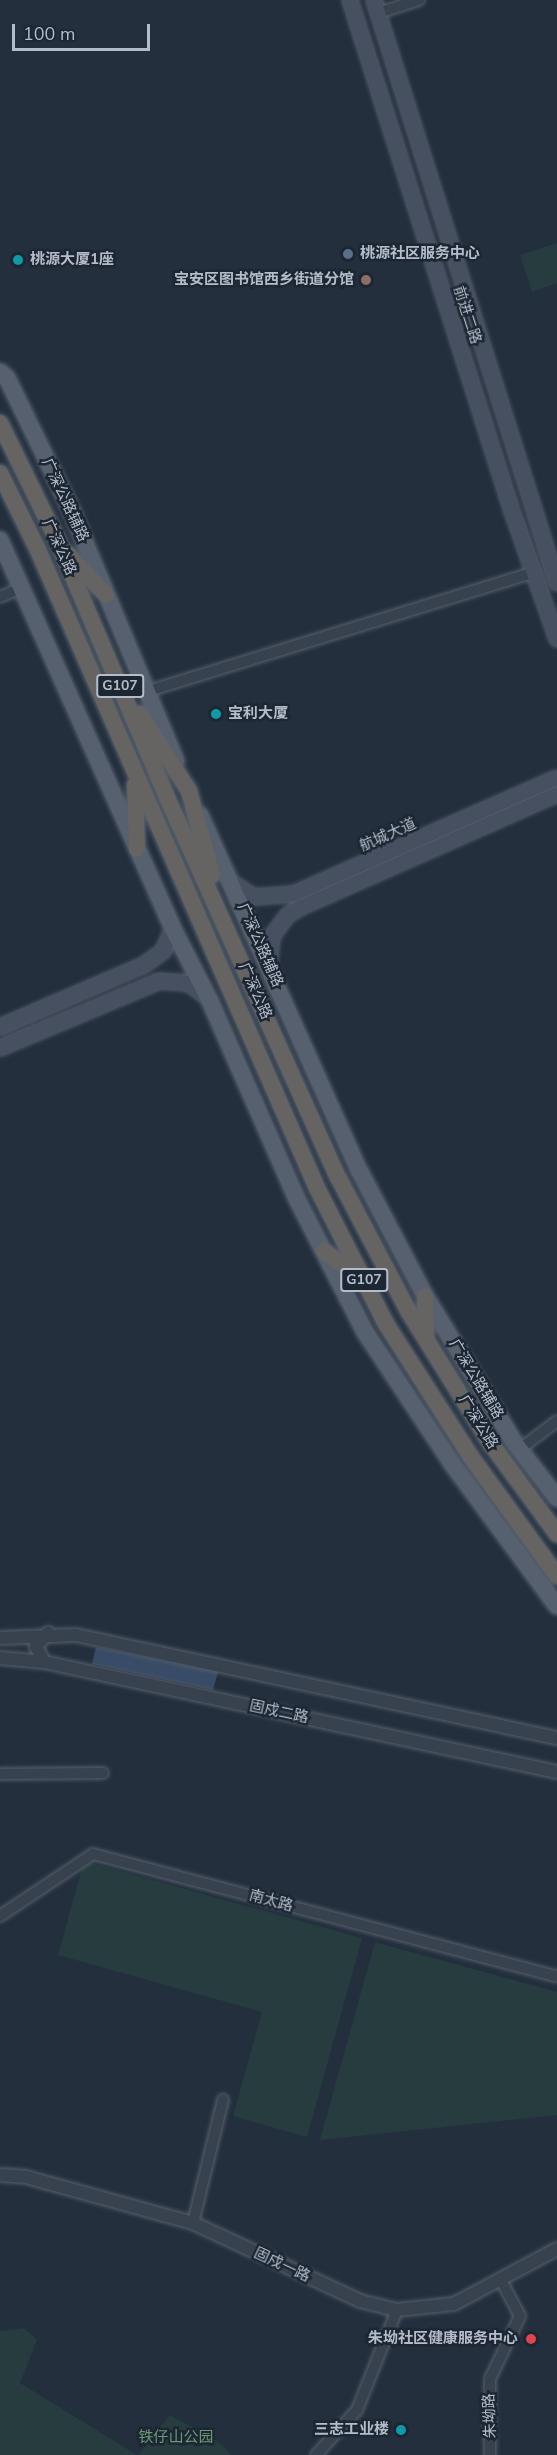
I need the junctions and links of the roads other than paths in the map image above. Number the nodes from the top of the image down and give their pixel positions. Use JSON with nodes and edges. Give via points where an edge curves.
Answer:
{"nodes":[{"id":1,"x":350,"y":0,"type":"edge"},
{"id":2,"x":419,"y":0,"type":"edge"},
{"id":3,"x":376,"y":6,"type":"edge"},
{"id":4,"x":0,"y":372,"type":"edge"},
{"id":5,"x":0,"y":423,"type":"edge"},
{"id":6,"x":1,"y":478,"type":"edge"},
{"id":7,"x":0,"y":540,"type":"edge"},
{"id":8,"x":59,"y":544,"type":"junction"},
{"id":9,"x":554,"y":566,"type":"edge"},
{"id":10,"x":533,"y":573,"type":"junction"},
{"id":11,"x":557,"y":583,"type":"edge"},
{"id":12,"x":23,"y":586,"type":"junction"},
{"id":13,"x":106,"y":595,"type":"junction"},
{"id":14,"x":0,"y":597,"type":"edge"},
{"id":15,"x":557,"y":639,"type":"edge"},
{"id":16,"x":113,"y":671,"type":"junction"},
{"id":17,"x":145,"y":692,"type":"junction"},
{"id":18,"x":557,"y":771,"type":"edge"},
{"id":19,"x":134,"y":775,"type":"junction"},
{"id":20,"x":557,"y":778,"type":"edge"},
{"id":21,"x":189,"y":791,"type":"junction"},
{"id":22,"x":550,"y":794,"type":"edge"},
{"id":23,"x":137,"y":849,"type":"junction"},
{"id":24,"x":231,"y":882,"type":"junction"},
{"id":25,"x":223,"y":919,"type":"junction"},
{"id":26,"x":173,"y":929,"type":"junction"},
{"id":27,"x":269,"y":965,"type":"junction"},
{"id":28,"x":86,"y":990,"type":"junction"},
{"id":29,"x":210,"y":1001,"type":"junction"},
{"id":30,"x":94,"y":1008,"type":"junction"},
{"id":31,"x":0,"y":1027,"type":"edge"},
{"id":32,"x":0,"y":1048,"type":"edge"},
{"id":33,"x":324,"y":1251,"type":"junction"},
{"id":34,"x":365,"y":1282,"type":"junction"},
{"id":35,"x":425,"y":1296,"type":"junction"},
{"id":36,"x":426,"y":1339,"type":"junction"},
{"id":37,"x":557,"y":1421,"type":"edge"},
{"id":38,"x":520,"y":1449,"type":"junction"},
{"id":39,"x":557,"y":1498,"type":"edge"},
{"id":40,"x":557,"y":1534,"type":"edge"},
{"id":41,"x":557,"y":1576,"type":"edge"},
{"id":42,"x":557,"y":1606,"type":"edge"},
{"id":43,"x":48,"y":1633,"type":"junction"},
{"id":44,"x":0,"y":1638,"type":"edge"},
{"id":45,"x":0,"y":1658,"type":"edge"},
{"id":46,"x":44,"y":1662,"type":"junction"},
{"id":47,"x":555,"y":1738,"type":"edge"},
{"id":48,"x":553,"y":1771,"type":"edge"},
{"id":49,"x":103,"y":1773,"type":"dead end"},
{"id":50,"x":0,"y":1774,"type":"edge"},
{"id":51,"x":0,"y":1916,"type":"edge"},
{"id":52,"x":557,"y":1977,"type":"edge"},
{"id":53,"x":223,"y":2100,"type":"dead end"},
{"id":54,"x":0,"y":2175,"type":"edge"},
{"id":55,"x":193,"y":2223,"type":"junction"},
{"id":56,"x":557,"y":2249,"type":"edge"},
{"id":57,"x":501,"y":2281,"type":"junction"},
{"id":58,"x":397,"y":2310,"type":"junction"},
{"id":59,"x":316,"y":2455,"type":"edge"},
{"id":60,"x":490,"y":2455,"type":"edge"}],
"edges":[{"from":1,"to":10,"type":"main road","name":"前进二路"},
{"from":2,"to":3,"type":"street"},
{"from":3,"to":9,"type":"main road","name":"前进二路"},
{"from":4,"to":13,"type":"main road","name":"广深公路辅路","via":[[7,378],[73,514]]},
{"from":5,"to":8,"type":"highway","name":"广深公路","number":"G107"},
{"from":6,"to":19,"type":"highway","name":"广深公路","number":"G107","via":[[38,550]]},
{"from":7,"to":12,"type":"main road"},
{"from":8,"to":13,"type":"highway"},
{"from":8,"to":16,"type":"highway","name":"广深公路","number":"G107"},
{"from":9,"to":11,"type":"main road","name":"前进二路"},
{"from":10,"to":15,"type":"main road","name":"前进二路"},
{"from":10,"to":17,"type":"street"},
{"from":12,"to":14,"type":"street"},
{"from":12,"to":23,"type":"main road"},
{"from":13,"to":17,"type":"main road","name":"广深公路辅路"},
{"from":16,"to":21,"type":"highway"},
{"from":16,"to":25,"type":"highway","name":"广深公路","number":"G107"},
{"from":17,"to":21,"type":"main road","name":"广深公路辅路"},
{"from":18,"to":22,"type":"main road"},
{"from":19,"to":23,"type":"highway"},
{"from":19,"to":34,"type":"highway","name":"广深公路","number":"G107","via":[[317,1188]]},
{"from":20,"to":22,"type":"main road","name":"航城大道"},
{"from":21,"to":24,"type":"main road","name":"广深公路辅路"},
{"from":21,"to":25,"type":"highway"},
{"from":22,"to":24,"type":"main road","name":"航城大道","via":[[294,894],[254,897]]},
{"from":22,"to":27,"type":"main road","name":"航城大道","via":[[301,907],[288,915],[272,936]]},
{"from":23,"to":26,"type":"main road"},
{"from":24,"to":27,"type":"main road","name":"广深公路辅路"},
{"from":25,"to":36,"type":"highway","name":"广深公路","number":"G107","via":[[338,1177]]},
{"from":26,"to":28,"type":"main road","via":[[156,958]]},
{"from":26,"to":29,"type":"main road"},
{"from":27,"to":35,"type":"main road","name":"广深公路辅路","via":[[360,1172]]},
{"from":28,"to":30,"type":"main road","via":[[99,995]]},
{"from":28,"to":31,"type":"main road"},
{"from":29,"to":30,"type":"main road","via":[[188,983],[168,979]]},
{"from":29,"to":33,"type":"main road"},
{"from":30,"to":32,"type":"main road"},
{"from":33,"to":34,"type":"highway"},
{"from":33,"to":42,"type":"main road","via":[[365,1332],[453,1465]]},
{"from":34,"to":41,"type":"highway","name":"广深公路","number":"G107","via":[[386,1324],[471,1457]]},
{"from":35,"to":36,"type":"highway"},
{"from":35,"to":38,"type":"main road","name":"广深公路辅路"},
{"from":36,"to":40,"type":"highway","name":"广深公路","number":"G107","via":[[491,1444]]},
{"from":37,"to":38,"type":"street"},
{"from":38,"to":39,"type":"main road","name":"广深公路辅路"},
{"from":43,"to":44,"type":"street"},
{"from":43,"to":46,"type":"street","via":[[36,1646]]},
{"from":43,"to":47,"type":"street","via":[[95,1639]]},
{"from":45,"to":46,"type":"street","name":"固戍二路"},
{"from":46,"to":48,"type":"street","name":"固戍二路"},
{"from":49,"to":50,"type":"street"},
{"from":51,"to":52,"type":"street","name":"南太路","via":[[93,1854]]},
{"from":53,"to":55,"type":"street"},
{"from":54,"to":55,"type":"street","name":"固戍一路","via":[[26,2177]]},
{"from":55,"to":58,"type":"street","name":"固戍一路","via":[[360,2301]]},
{"from":56,"to":57,"type":"street","name":"固戍一路"},
{"from":57,"to":58,"type":"street","name":"固戍一路","via":[[454,2304]]},
{"from":57,"to":60,"type":"street","name":"朱坳路","via":[[520,2316],[490,2379]]},
{"from":58,"to":59,"type":"street","via":[[357,2410]]}]}
